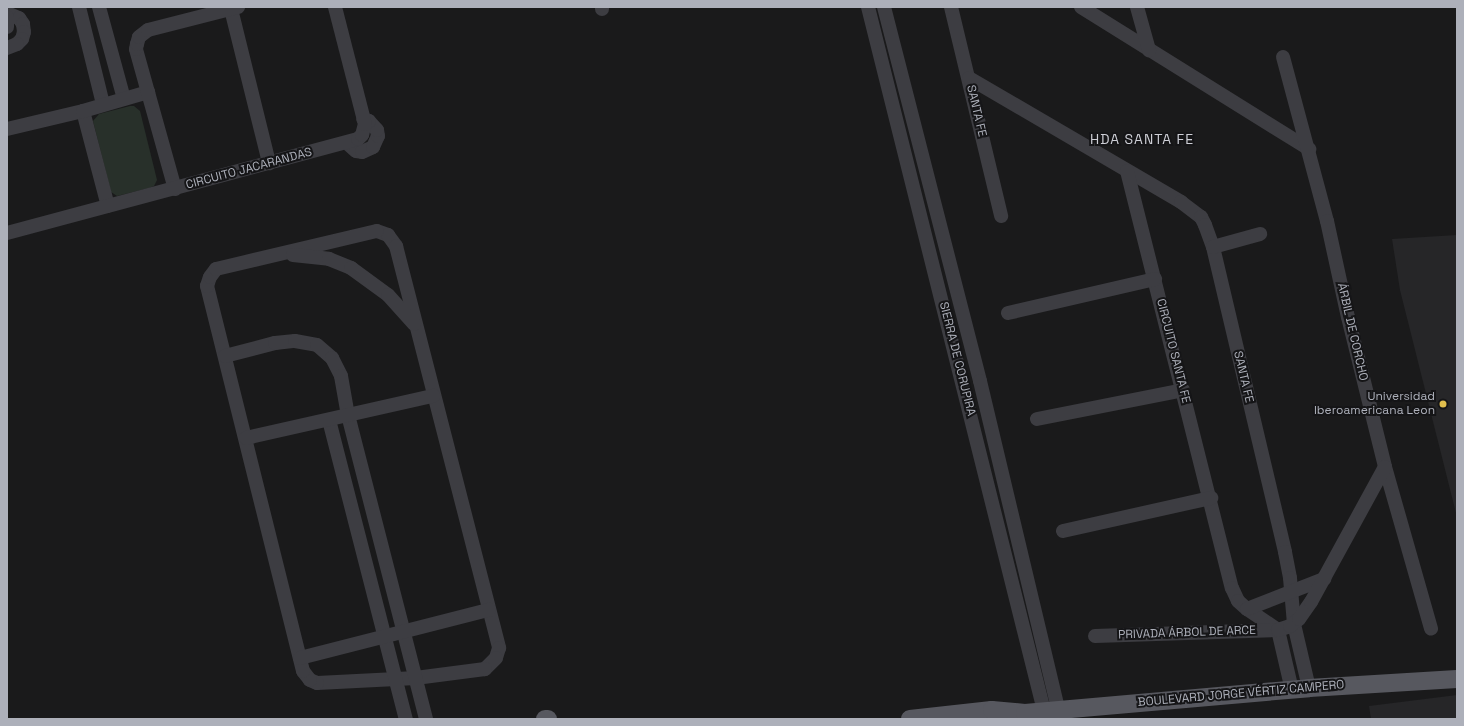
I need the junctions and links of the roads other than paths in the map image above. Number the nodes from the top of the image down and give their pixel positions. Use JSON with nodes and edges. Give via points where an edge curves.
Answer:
{"nodes":[{"id":1,"x":79,"y":7,"type":"edge"},
{"id":2,"x":99,"y":7,"type":"edge"},
{"id":3,"x":336,"y":7,"type":"edge"},
{"id":4,"x":868,"y":7,"type":"edge"},
{"id":5,"x":884,"y":7,"type":"edge"},
{"id":6,"x":951,"y":7,"type":"edge"},
{"id":7,"x":1081,"y":7,"type":"edge"},
{"id":8,"x":1137,"y":7,"type":"edge"},
{"id":9,"x":234,"y":8,"type":"edge"},
{"id":10,"x":7,"y":13,"type":"edge"},
{"id":11,"x":7,"y":17,"type":"edge"},
{"id":12,"x":1140,"y":22,"type":"junction"},
{"id":13,"x":104,"y":24,"type":"junction"},
{"id":14,"x":7,"y":27,"type":"edge"},
{"id":15,"x":84,"y":28,"type":"junction"},
{"id":16,"x":1122,"y":34,"type":"junction"},
{"id":17,"x":7,"y":48,"type":"edge"},
{"id":18,"x":1149,"y":50,"type":"junction"},
{"id":19,"x":111,"y":52,"type":"junction"},
{"id":20,"x":91,"y":56,"type":"junction"},
{"id":21,"x":1282,"y":57,"type":"dead end"},
{"id":22,"x":969,"y":78,"type":"junction"},
{"id":23,"x":148,"y":92,"type":"junction"},
{"id":24,"x":124,"y":99,"type":"junction"},
{"id":25,"x":103,"y":104,"type":"junction"},
{"id":26,"x":83,"y":111,"type":"junction"},
{"id":27,"x":7,"y":129,"type":"edge"},
{"id":28,"x":1309,"y":149,"type":"junction"},
{"id":29,"x":269,"y":163,"type":"junction"},
{"id":30,"x":1127,"y":171,"type":"junction"},
{"id":31,"x":176,"y":189,"type":"junction"},
{"id":32,"x":108,"y":206,"type":"junction"},
{"id":33,"x":1001,"y":216,"type":"dead end"},
{"id":34,"x":7,"y":233,"type":"edge"},
{"id":35,"x":1260,"y":234,"type":"dead end"},
{"id":36,"x":1213,"y":247,"type":"junction"},
{"id":37,"x":280,"y":254,"type":"junction"},
{"id":38,"x":1155,"y":279,"type":"junction"},
{"id":39,"x":1008,"y":313,"type":"dead end"},
{"id":40,"x":415,"y":325,"type":"junction"},
{"id":41,"x":225,"y":356,"type":"junction"},
{"id":42,"x":1183,"y":390,"type":"junction"},
{"id":43,"x":433,"y":396,"type":"junction"},
{"id":44,"x":348,"y":415,"type":"junction"},
{"id":45,"x":1036,"y":419,"type":"dead end"},
{"id":46,"x":329,"y":420,"type":"junction"},
{"id":47,"x":246,"y":438,"type":"junction"},
{"id":48,"x":1385,"y":467,"type":"junction"},
{"id":49,"x":1211,"y":498,"type":"junction"},
{"id":50,"x":1062,"y":531,"type":"dead end"},
{"id":51,"x":1324,"y":579,"type":"junction"},
{"id":52,"x":1292,"y":592,"type":"junction"},
{"id":53,"x":1247,"y":609,"type":"junction"},
{"id":54,"x":489,"y":610,"type":"junction"},
{"id":55,"x":1294,"y":624,"type":"junction"},
{"id":56,"x":1431,"y":629,"type":"dead end"},
{"id":57,"x":1278,"y":630,"type":"junction"},
{"id":58,"x":404,"y":632,"type":"junction"},
{"id":59,"x":385,"y":636,"type":"junction"},
{"id":60,"x":1095,"y":636,"type":"dead end"},
{"id":61,"x":300,"y":658,"type":"junction"},
{"id":62,"x":416,"y":678,"type":"junction"},
{"id":63,"x":396,"y":679,"type":"junction"},
{"id":64,"x":1457,"y":679,"type":"edge"},
{"id":65,"x":1300,"y":689,"type":"junction"},
{"id":66,"x":1051,"y":710,"type":"junction"},
{"id":67,"x":1025,"y":713,"type":"junction"},
{"id":68,"x":406,"y":719,"type":"edge"},
{"id":69,"x":426,"y":719,"type":"edge"},
{"id":70,"x":545,"y":719,"type":"edge"},
{"id":71,"x":548,"y":719,"type":"edge"},
{"id":72,"x":910,"y":719,"type":"edge"},
{"id":73,"x":1000,"y":719,"type":"edge"}],
"edges":[{"from":1,"to":15,"type":"street"},
{"from":2,"to":13,"type":"street"},
{"from":3,"to":29,"type":"street","name":"CIRCUITO JACARANDAS","via":[[363,119],[362,135],[347,143]]},
{"from":4,"to":66,"type":"street","name":"SIERRA DE CORUPIRA"},
{"from":5,"to":66,"type":"street","name":"SIERRA DE CORUPIRA","via":[[980,381]]},
{"from":6,"to":22,"type":"street","name":"SANTA FE"},
{"from":7,"to":16,"type":"street"},
{"from":8,"to":12,"type":"street"},
{"from":9,"to":23,"type":"street","via":[[142,33],[136,49]]},
{"from":9,"to":29,"type":"street"},
{"from":10,"to":17,"type":"street","via":[[19,18],[24,32],[17,44]]},
{"from":11,"to":14,"type":"street"},
{"from":12,"to":16,"type":"street"},
{"from":12,"to":18,"type":"street"},
{"from":13,"to":15,"type":"street"},
{"from":13,"to":19,"type":"street"},
{"from":15,"to":20,"type":"street"},
{"from":16,"to":18,"type":"street"},
{"from":18,"to":28,"type":"street"},
{"from":19,"to":20,"type":"street"},
{"from":19,"to":24,"type":"street"},
{"from":20,"to":25,"type":"street"},
{"from":21,"to":28,"type":"street","name":"ÁRBIL DE CORCHO"},
{"from":22,"to":30,"type":"street"},
{"from":22,"to":33,"type":"street","name":"SANTA FE"},
{"from":23,"to":24,"type":"street"},
{"from":23,"to":31,"type":"street"},
{"from":24,"to":25,"type":"street"},
{"from":25,"to":26,"type":"street"},
{"from":26,"to":27,"type":"street"},
{"from":26,"to":32,"type":"street"},
{"from":28,"to":48,"type":"street","name":"ÁRBIL DE CORCHO"},
{"from":29,"to":31,"type":"street","name":"CIRCUITO JACARANDAS"},
{"from":30,"to":36,"type":"street","name":"SANTA FE","via":[[1182,202],[1196,213],[1205,224]]},
{"from":30,"to":38,"type":"street","name":"CIRCUITO SANTA FE"},
{"from":31,"to":32,"type":"street","name":"CIRCUITO JACARANDAS"},
{"from":32,"to":34,"type":"street","name":"CIRCUITO JACARANDAS"},
{"from":35,"to":36,"type":"street"},
{"from":36,"to":52,"type":"street","name":"SANTA FE","via":[[1285,552]]},
{"from":37,"to":40,"type":"street","via":[[329,259],[351,268],[388,295]]},
{"from":37,"to":40,"type":"street","via":[[377,231],[388,235],[396,246]]},
{"from":37,"to":41,"type":"street","via":[[216,270],[210,277],[207,286]]},
{"from":38,"to":39,"type":"street"},
{"from":38,"to":42,"type":"street","name":"CIRCUITO SANTA FE"},
{"from":40,"to":43,"type":"street"},
{"from":41,"to":44,"type":"street","via":[[275,343],[295,341],[317,345],[332,358],[341,376]]},
{"from":41,"to":47,"type":"street"},
{"from":42,"to":45,"type":"street"},
{"from":42,"to":49,"type":"street","name":"CIRCUITO SANTA FE"},
{"from":43,"to":44,"type":"street"},
{"from":43,"to":54,"type":"street"},
{"from":44,"to":46,"type":"street"},
{"from":44,"to":58,"type":"street"},
{"from":46,"to":47,"type":"street"},
{"from":46,"to":59,"type":"street"},
{"from":47,"to":61,"type":"street"},
{"from":48,"to":51,"type":"street"},
{"from":48,"to":56,"type":"street","name":"ÁRBIL DE CORCHO"},
{"from":49,"to":50,"type":"street"},
{"from":49,"to":53,"type":"street","name":"CIRCUITO SANTA FE","via":[[1232,588],[1238,601]]},
{"from":51,"to":52,"type":"street"},
{"from":51,"to":55,"type":"street"},
{"from":52,"to":53,"type":"street"},
{"from":52,"to":55,"type":"street","name":"SANTA FE"},
{"from":53,"to":57,"type":"street","name":"CIRCUITO SANTA FE"},
{"from":54,"to":58,"type":"street"},
{"from":54,"to":62,"type":"street","via":[[499,648],[496,658],[485,669]]},
{"from":55,"to":57,"type":"street"},
{"from":55,"to":65,"type":"street"},
{"from":57,"to":60,"type":"street","name":"PRIVADA ÁRBOL DE ARCE"},
{"from":57,"to":65,"type":"street"},
{"from":58,"to":59,"type":"street"},
{"from":58,"to":62,"type":"street"},
{"from":59,"to":61,"type":"street"},
{"from":59,"to":63,"type":"street"},
{"from":61,"to":63,"type":"street","via":[[303,670],[310,680],[317,683]]},
{"from":62,"to":63,"type":"street"},
{"from":62,"to":69,"type":"street"},
{"from":63,"to":68,"type":"street"},
{"from":64,"to":65,"type":"main road","name":"BOULEVARD JORGE VÉRTIZ CAMPERO"},
{"from":65,"to":66,"type":"main road","name":"BOULEVARD JORGE VÉRTIZ CAMPERO"},
{"from":66,"to":67,"type":"main road","name":"BOULEVARD JORGE VÉRTIZ CAMPERO"},
{"from":67,"to":72,"type":"main road","name":"BOULEVARD JORGE VÉRTIZ CAMPERO","via":[[992,710]]},
{"from":67,"to":73,"type":"main road","name":"BOULEVARD JORGE VÉRTIZ CAMPERO"},
{"from":70,"to":71,"type":"main road"}]}
